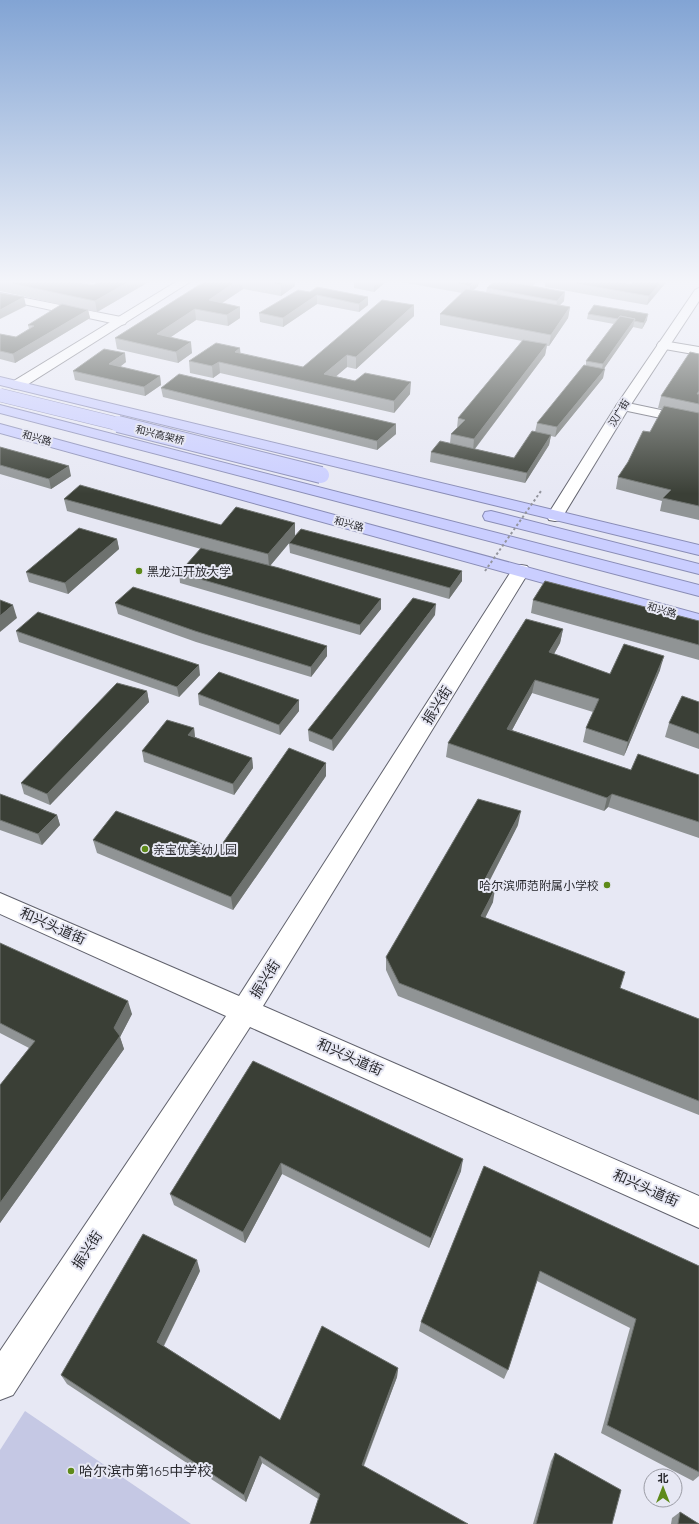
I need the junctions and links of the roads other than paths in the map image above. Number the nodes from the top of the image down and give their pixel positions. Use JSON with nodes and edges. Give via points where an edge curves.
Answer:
{"nodes":[{"id":1,"x":72,"y":351,"type":"edge"},
{"id":2,"x":659,"y":351,"type":"edge"},
{"id":3,"x":0,"y":381,"type":"edge"},
{"id":4,"x":17,"y":385,"type":"junction"},
{"id":5,"x":0,"y":394,"type":"edge"},
{"id":6,"x":623,"y":406,"type":"junction"},
{"id":7,"x":0,"y":409,"type":"edge"},
{"id":8,"x":699,"y":422,"type":"edge"},
{"id":9,"x":0,"y":428,"type":"edge"},
{"id":10,"x":307,"y":489,"type":"joint"},
{"id":11,"x":249,"y":497,"type":"junction"},
{"id":12,"x":475,"y":505,"type":"junction"},
{"id":13,"x":554,"y":516,"type":"junction"},
{"id":14,"x":466,"y":530,"type":"junction"},
{"id":15,"x":699,"y":550,"type":"edge"},
{"id":16,"x":699,"y":569,"type":"edge"},
{"id":17,"x":521,"y":570,"type":"junction"},
{"id":18,"x":699,"y":591,"type":"edge"},
{"id":19,"x":699,"y":620,"type":"edge"},
{"id":20,"x":0,"y":903,"type":"edge"},
{"id":21,"x":245,"y":1011,"type":"junction"},
{"id":22,"x":699,"y":1212,"type":"edge"},
{"id":23,"x":0,"y":1382,"type":"edge"}],
"edges":[{"from":1,"to":4,"type":"street"},
{"from":2,"to":6,"type":"street","name":"汉广街"},
{"from":3,"to":4,"type":"highway"},
{"from":4,"to":12,"type":"highway"},
{"from":5,"to":12,"type":"highway","name":"和兴高架桥","bridge":true,"via":[[328,477]]},
{"from":6,"to":8,"type":"street"},
{"from":6,"to":13,"type":"street","name":"汉广街"},
{"from":7,"to":10,"type":"highway","name":"和兴高架桥"},
{"from":9,"to":11,"type":"highway","name":"和兴路"},
{"from":10,"to":14,"type":"highway","name":"和兴路"},
{"from":11,"to":14,"type":"highway"},
{"from":11,"to":17,"type":"highway","name":"和兴路"},
{"from":12,"to":13,"type":"highway"},
{"from":12,"to":16,"type":"highway"},
{"from":13,"to":15,"type":"highway"},
{"from":14,"to":18,"type":"highway","name":"和兴路"},
{"from":17,"to":19,"type":"highway","name":"和兴路"},
{"from":17,"to":21,"type":"street","name":"振兴街"},
{"from":20,"to":21,"type":"street","name":"和兴头道街"},
{"from":21,"to":22,"type":"street","name":"和兴头道街"},
{"from":21,"to":23,"type":"street","name":"振兴街"}]}
